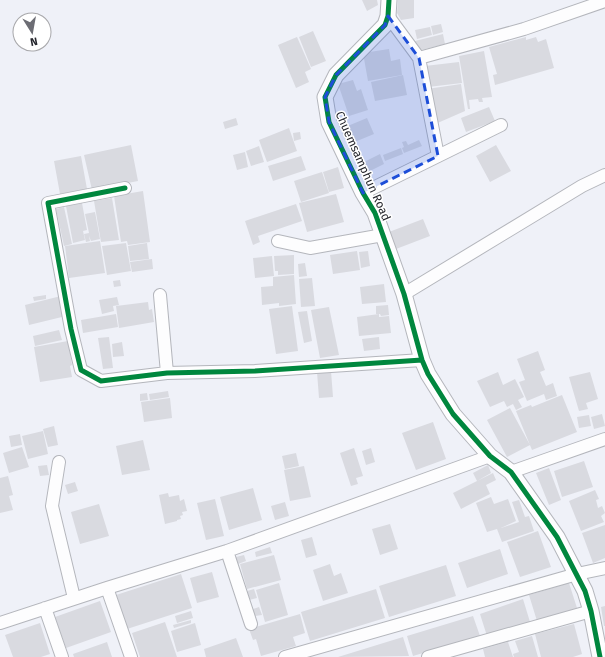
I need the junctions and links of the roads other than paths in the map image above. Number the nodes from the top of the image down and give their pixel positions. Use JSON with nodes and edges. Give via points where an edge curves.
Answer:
{"nodes":[{"id":1,"x":390,"y":0,"type":"edge"},
{"id":2,"x":605,"y":1,"type":"edge"},
{"id":3,"x":388,"y":16,"type":"junction"},
{"id":4,"x":419,"y":58,"type":"junction"},
{"id":5,"x":502,"y":125,"type":"dead end"},
{"id":6,"x":438,"y":156,"type":"junction"},
{"id":7,"x":605,"y":175,"type":"edge"},
{"id":8,"x":125,"y":188,"type":"dead end"},
{"id":9,"x":364,"y":193,"type":"junction"},
{"id":10,"x":383,"y":235,"type":"junction"},
{"id":11,"x":278,"y":241,"type":"dead end"},
{"id":12,"x":404,"y":294,"type":"junction"},
{"id":13,"x":160,"y":295,"type":"dead end"},
{"id":14,"x":422,"y":360,"type":"junction"},
{"id":15,"x":167,"y":373,"type":"junction"},
{"id":16,"x":605,"y":440,"type":"edge"},
{"id":17,"x":490,"y":456,"type":"junction"},
{"id":18,"x":59,"y":462,"type":"dead end"},
{"id":19,"x":510,"y":472,"type":"junction"},
{"id":20,"x":227,"y":551,"type":"junction"},
{"id":21,"x":605,"y":568,"type":"edge"},
{"id":22,"x":577,"y":574,"type":"junction"},
{"id":23,"x":107,"y":588,"type":"junction"},
{"id":24,"x":74,"y":598,"type":"junction"},
{"id":25,"x":45,"y":608,"type":"junction"},
{"id":26,"x":591,"y":611,"type":"junction"},
{"id":27,"x":0,"y":623,"type":"edge"},
{"id":28,"x":251,"y":624,"type":"dead end"},
{"id":29,"x":601,"y":651,"type":"edge"},
{"id":30,"x":62,"y":657,"type":"edge"},
{"id":31,"x":131,"y":657,"type":"edge"},
{"id":32,"x":285,"y":657,"type":"edge"},
{"id":33,"x":428,"y":657,"type":"edge"}],
"edges":[{"from":1,"to":3,"type":"street","name":"Chuemsamphun Road"},
{"from":2,"to":4,"type":"street","via":[[524,29]]},
{"from":3,"to":4,"type":"street"},
{"from":3,"to":9,"type":"street","name":"Chuemsamphun Road","via":[[385,25],[336,75],[325,97],[329,122]]},
{"from":4,"to":6,"type":"street"},
{"from":5,"to":6,"type":"street"},
{"from":6,"to":9,"type":"street"},
{"from":7,"to":12,"type":"street","via":[[582,186]]},
{"from":8,"to":15,"type":"street","via":[[48,203],[71,328],[81,370],[101,381]]},
{"from":9,"to":10,"type":"street","name":"Chuemsamphun Road"},
{"from":10,"to":11,"type":"street","via":[[310,248]]},
{"from":10,"to":12,"type":"street","name":"Chuemsamphun Road"},
{"from":12,"to":14,"type":"street","name":"Chuemsamphun Road"},
{"from":13,"to":15,"type":"street"},
{"from":14,"to":15,"type":"street","via":[[255,371]]},
{"from":14,"to":17,"type":"street","name":"Chuemsamphun Road","via":[[453,414]]},
{"from":16,"to":19,"type":"street"},
{"from":17,"to":19,"type":"street","name":"Chuemsamphun Road"},
{"from":17,"to":20,"type":"street"},
{"from":18,"to":24,"type":"street","via":[[52,506]]},
{"from":19,"to":22,"type":"street","name":"Chuemsamphun Road","via":[[557,537]]},
{"from":20,"to":23,"type":"street"},
{"from":20,"to":28,"type":"street"},
{"from":21,"to":22,"type":"street"},
{"from":22,"to":26,"type":"street","name":"Chuemsamphun Road"},
{"from":22,"to":32,"type":"street"},
{"from":23,"to":24,"type":"street"},
{"from":23,"to":31,"type":"street"},
{"from":24,"to":25,"type":"street"},
{"from":25,"to":27,"type":"street"},
{"from":25,"to":30,"type":"street"},
{"from":26,"to":29,"type":"street","name":"Chuemsamphun Road"},
{"from":26,"to":33,"type":"street"}]}
